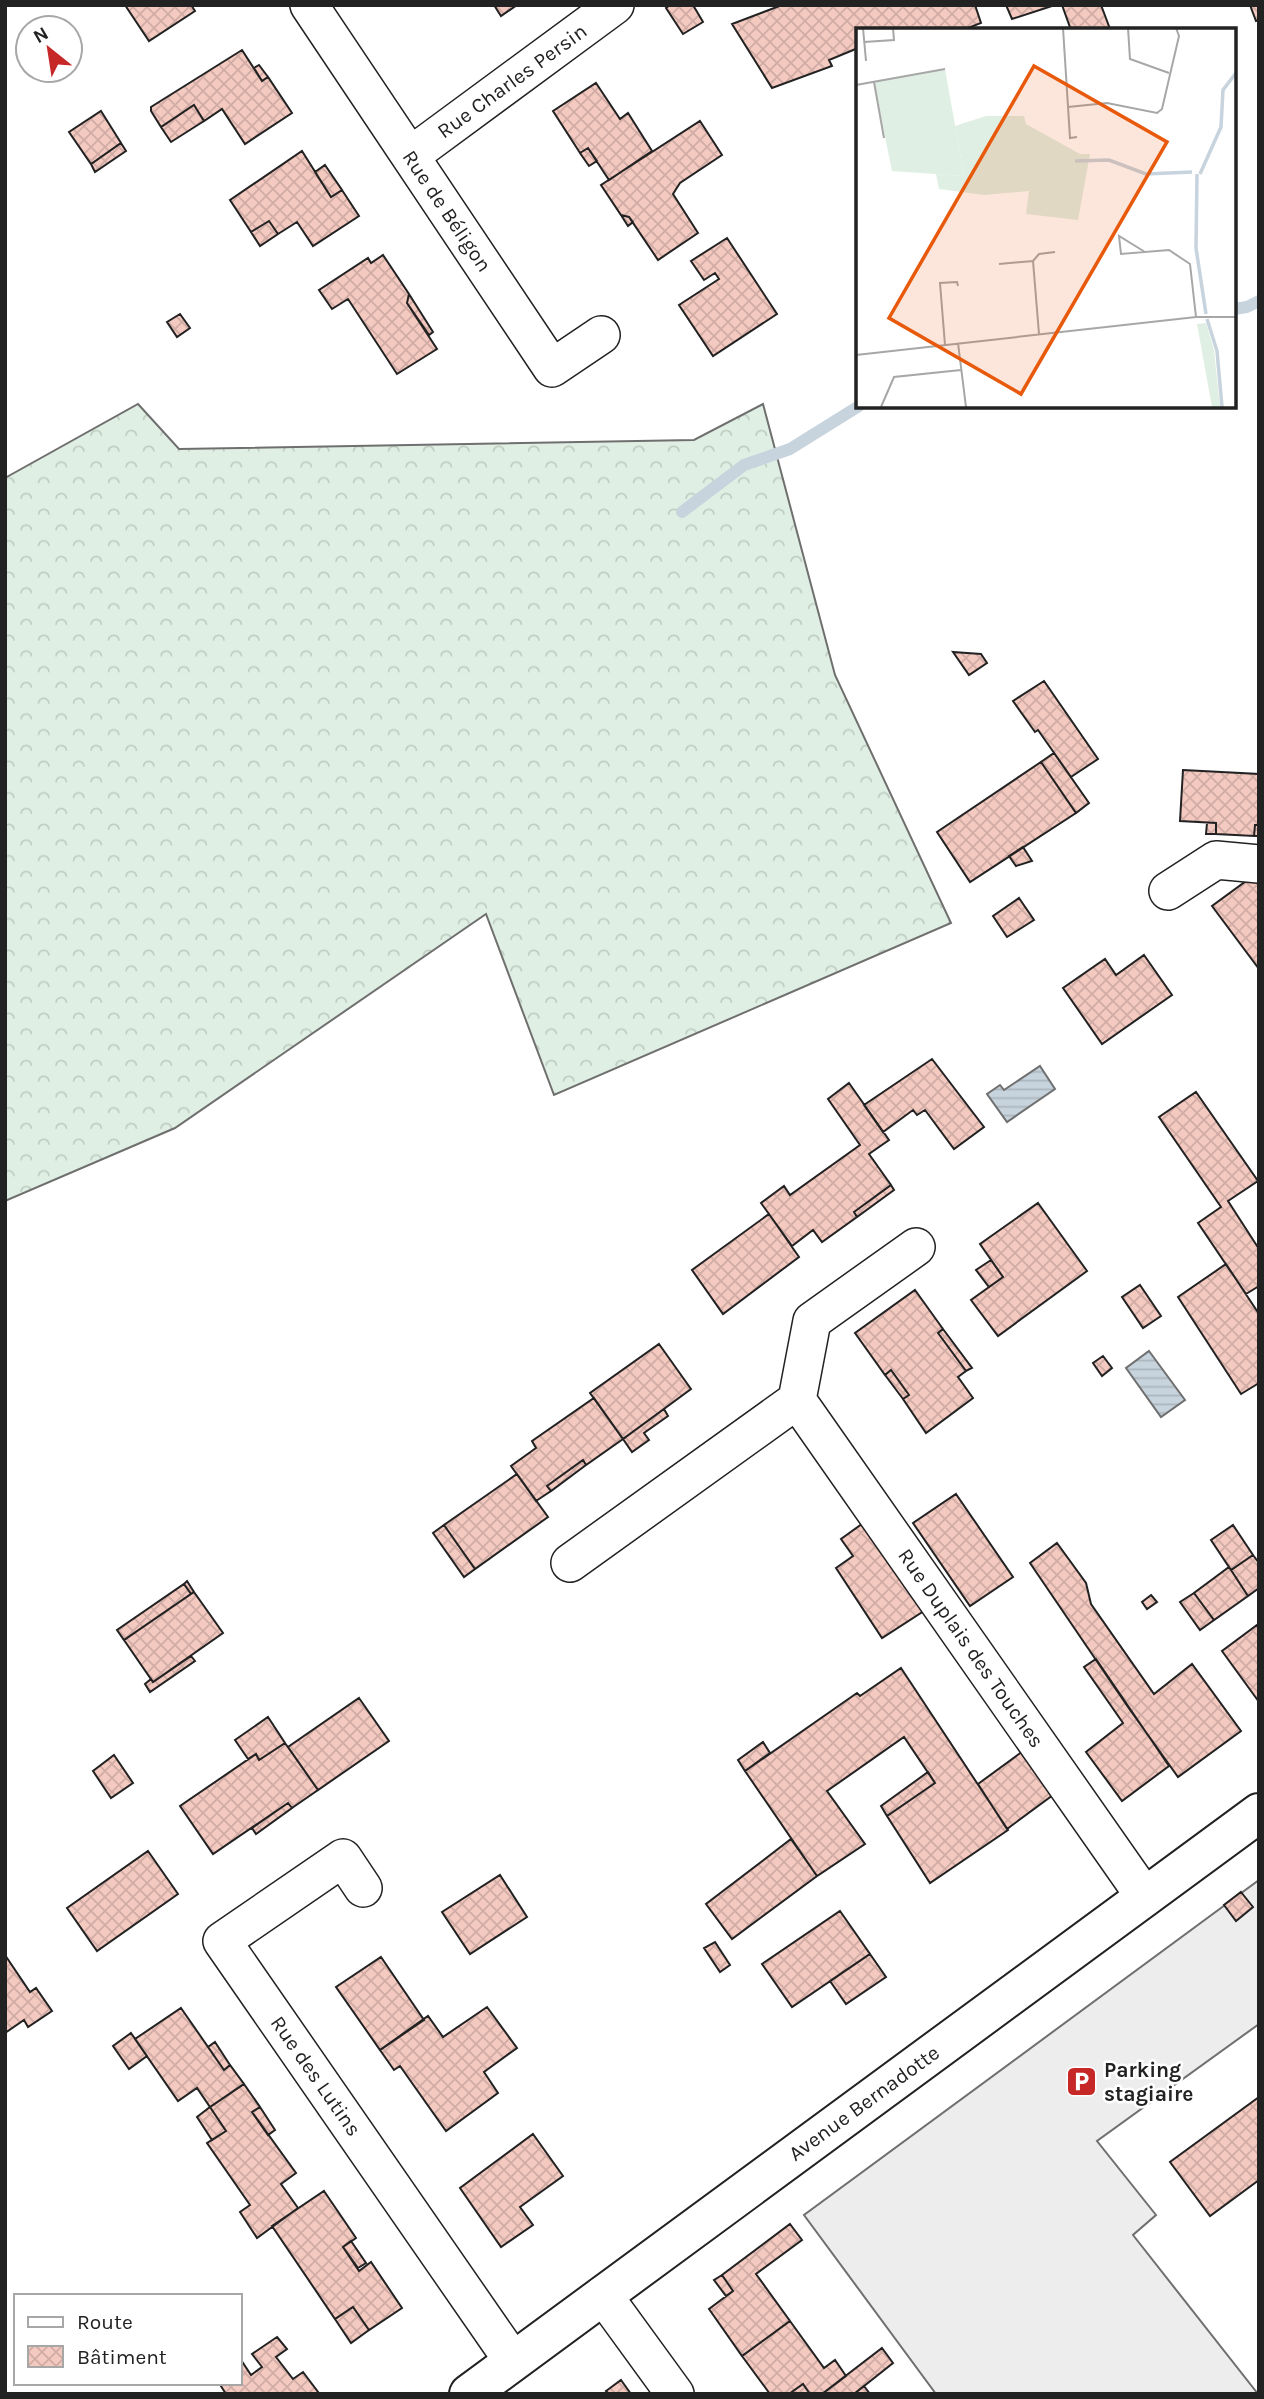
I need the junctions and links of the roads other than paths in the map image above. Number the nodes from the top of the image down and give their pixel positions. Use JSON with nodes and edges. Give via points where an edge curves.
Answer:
{"nodes":[{"id":1,"x":309,"y":5,"type":"edge"},
{"id":2,"x":615,"y":5,"type":"edge"},
{"id":3,"x":410,"y":156,"type":"junction"},
{"id":4,"x":601,"y":335,"type":"dead end"},
{"id":5,"x":1259,"y":864,"type":"edge"},
{"id":6,"x":1168,"y":891,"type":"dead end"},
{"id":7,"x":916,"y":1247,"type":"dead end"},
{"id":8,"x":797,"y":1399,"type":"junction"},
{"id":9,"x":570,"y":1563,"type":"dead end"},
{"id":10,"x":1259,"y":1813,"type":"edge"},
{"id":11,"x":363,"y":1888,"type":"dead end"},
{"id":12,"x":1145,"y":1897,"type":"junction"},
{"id":13,"x":603,"y":2295,"type":"junction"},
{"id":14,"x":513,"y":2361,"type":"junction"},
{"id":15,"x":469,"y":2394,"type":"edge"},
{"id":16,"x":675,"y":2394,"type":"edge"}],
"edges":[{"from":1,"to":3,"type":"street","name":"Rue de Béligon"},
{"from":2,"to":3,"type":"street","name":"Rue Charles Persin"},
{"from":3,"to":4,"type":"street","name":"Rue de Béligon","via":[[552,368]]},
{"from":5,"to":6,"type":"street","via":[[1216,860]]},
{"from":7,"to":8,"type":"street","via":[[813,1321]]},
{"from":8,"to":9,"type":"street"},
{"from":8,"to":12,"type":"street","name":"Rue Duplais des Touches"},
{"from":10,"to":12,"type":"street","name":"Avenue Bernadotte"},
{"from":11,"to":14,"type":"street","name":"Rue des Lutins","via":[[343,1858],[222,1941]]},
{"from":12,"to":13,"type":"street","name":"Avenue Bernadotte"},
{"from":13,"to":14,"type":"street","name":"Avenue Bernadotte"},
{"from":13,"to":16,"type":"street"},
{"from":14,"to":15,"type":"street","name":"Avenue Bernadotte"}]}
